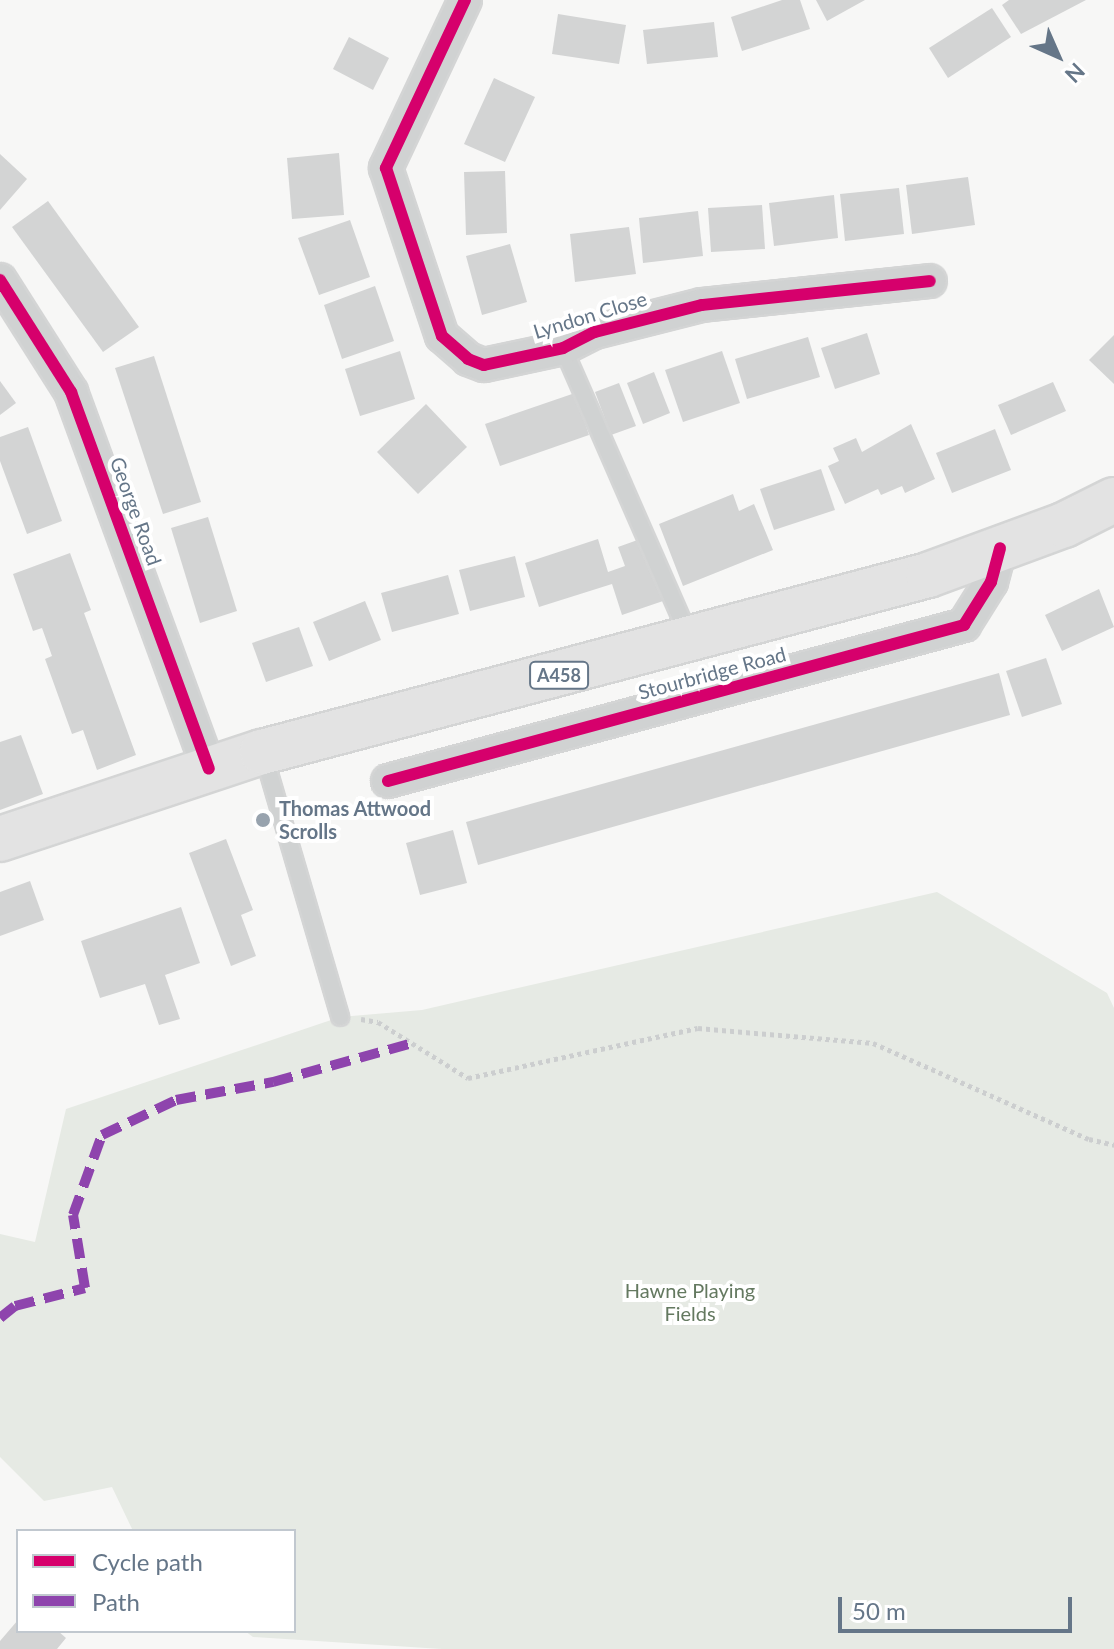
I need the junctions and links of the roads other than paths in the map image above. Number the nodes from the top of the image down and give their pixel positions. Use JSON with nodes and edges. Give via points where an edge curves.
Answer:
{"nodes":[{"id":1,"x":465,"y":0,"type":"edge"},
{"id":2,"x":0,"y":280,"type":"edge"},
{"id":3,"x":930,"y":281,"type":"dead end"},
{"id":4,"x":563,"y":348,"type":"junction"},
{"id":5,"x":1114,"y":500,"type":"edge"},
{"id":6,"x":1000,"y":548,"type":"junction"},
{"id":7,"x":691,"y":640,"type":"junction"},
{"id":8,"x":262,"y":752,"type":"junction"},
{"id":9,"x":209,"y":769,"type":"junction"},
{"id":10,"x":388,"y":781,"type":"dead end"},
{"id":11,"x":0,"y":839,"type":"edge"},
{"id":12,"x":340,"y":1017,"type":"road end"}],
"edges":[{"from":1,"to":4,"type":"street","name":"Lyndon Close","via":[[399,132],[386,168],[390,186],[442,336],[468,359],[484,365]]},
{"from":2,"to":9,"type":"street","name":"George Road","via":[[71,392]]},
{"from":3,"to":4,"type":"street","name":"Lyndon Close","via":[[702,305],[595,332]]},
{"from":4,"to":7,"type":"lane"},
{"from":5,"to":6,"type":"highway","name":"Stourbridge Road","number":"A458"},
{"from":6,"to":7,"type":"highway","name":"Stourbridge Road","number":"A458","via":[[928,575]]},
{"from":6,"to":10,"type":"street","name":"Stourbridge Road","via":[[991,582],[964,625]]},
{"from":7,"to":8,"type":"highway","name":"Stourbridge Road","number":"A458"},
{"from":8,"to":9,"type":"highway","name":"Stourbridge Road","number":"A458"},
{"from":8,"to":12,"type":"lane"},
{"from":9,"to":11,"type":"highway","name":"Stourbridge Road","number":"A458"}]}
